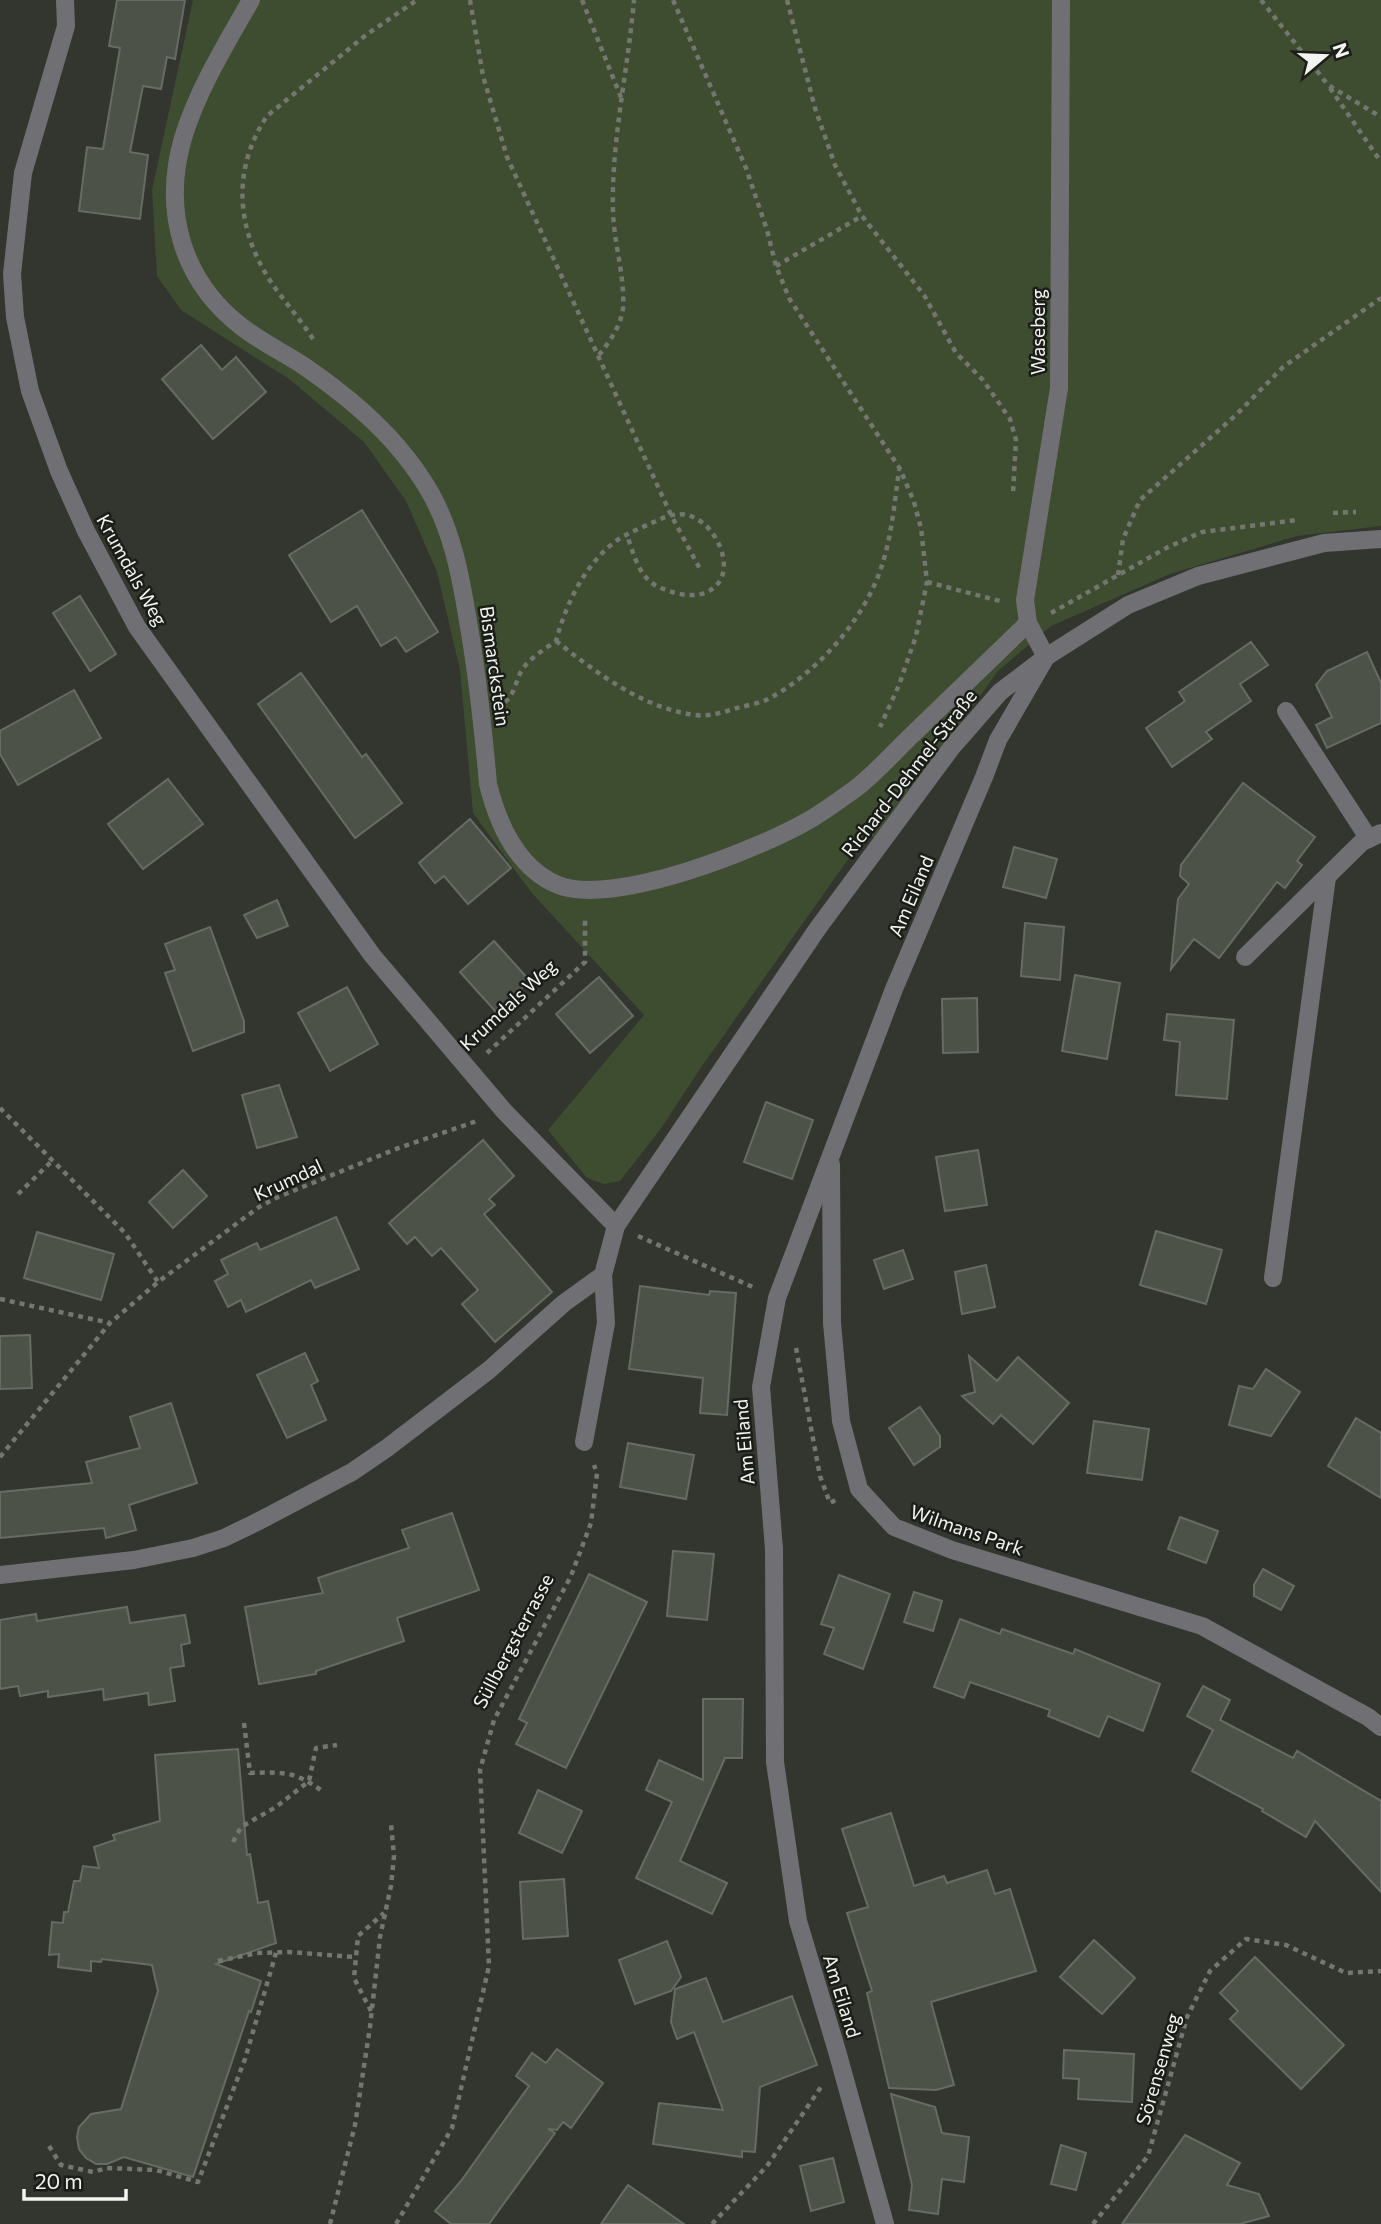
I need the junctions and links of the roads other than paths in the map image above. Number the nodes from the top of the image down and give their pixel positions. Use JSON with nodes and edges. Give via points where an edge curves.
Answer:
{"nodes":[{"id":1,"x":65,"y":0,"type":"edge"},
{"id":2,"x":251,"y":0,"type":"edge"},
{"id":3,"x":1061,"y":0,"type":"edge"},
{"id":4,"x":1381,"y":539,"type":"edge"},
{"id":5,"x":1028,"y":623,"type":"junction"},
{"id":6,"x":1046,"y":657,"type":"junction"},
{"id":7,"x":1286,"y":711,"type":"dead end"},
{"id":8,"x":1375,"y":836,"type":"edge"},
{"id":9,"x":1327,"y":877,"type":"junction"},
{"id":10,"x":1245,"y":957,"type":"dead end"},
{"id":11,"x":831,"y":1153,"type":"junction"},
{"id":12,"x":616,"y":1226,"type":"junction"},
{"id":13,"x":603,"y":1275,"type":"junction"},
{"id":14,"x":1273,"y":1278,"type":"dead end"},
{"id":15,"x":584,"y":1442,"type":"road end"},
{"id":16,"x":0,"y":1575,"type":"edge"},
{"id":17,"x":1381,"y":1727,"type":"edge"},
{"id":18,"x":885,"y":2224,"type":"edge"}],
"edges":[{"from":1,"to":12,"type":"street","name":"Krumdals Weg","via":[[66,26],[23,173],[12,274],[15,317],[30,391],[59,471],[137,628],[372,955],[504,1111]]},
{"from":2,"to":5,"type":"street","name":"Bismarckstein","via":[[211,73],[183,138],[176,203],[182,247],[202,288],[223,311],[344,394],[410,461],[431,493],[460,573],[488,784],[498,820],[523,860],[540,874],[584,891],[615,888],[726,858],[810,819],[857,788]]},
{"from":3,"to":5,"type":"street","name":"Waseberg","via":[[1059,388],[1025,600]]},
{"from":4,"to":6,"type":"street","name":"Richard-Dehmel-Straße","via":[[1324,543],[1198,576],[1128,605]]},
{"from":5,"to":6,"type":"street","name":"Waseberg"},
{"from":6,"to":11,"type":"street","name":"Am Eiland","via":[[998,740]]},
{"from":6,"to":12,"type":"street","name":"Richard-Dehmel-Straße","via":[[1000,692],[952,747],[818,928]]},
{"from":7,"to":8,"type":"street"},
{"from":8,"to":9,"type":"street","via":[[1362,842]]},
{"from":9,"to":10,"type":"street"},
{"from":9,"to":14,"type":"street"},
{"from":11,"to":17,"type":"street","name":"Wilmans Park","via":[[832,1323],[841,1421],[859,1489],[894,1527],[952,1550],[1202,1626]]},
{"from":11,"to":18,"type":"street","name":"Am Eiland","via":[[777,1298],[761,1387],[774,1549],[775,1762],[798,1921]]},
{"from":12,"to":13,"type":"street"},
{"from":13,"to":15,"type":"street","via":[[606,1323]]},
{"from":13,"to":16,"type":"street","via":[[387,1448],[352,1472],[257,1522],[224,1538],[169,1553]]}]}
